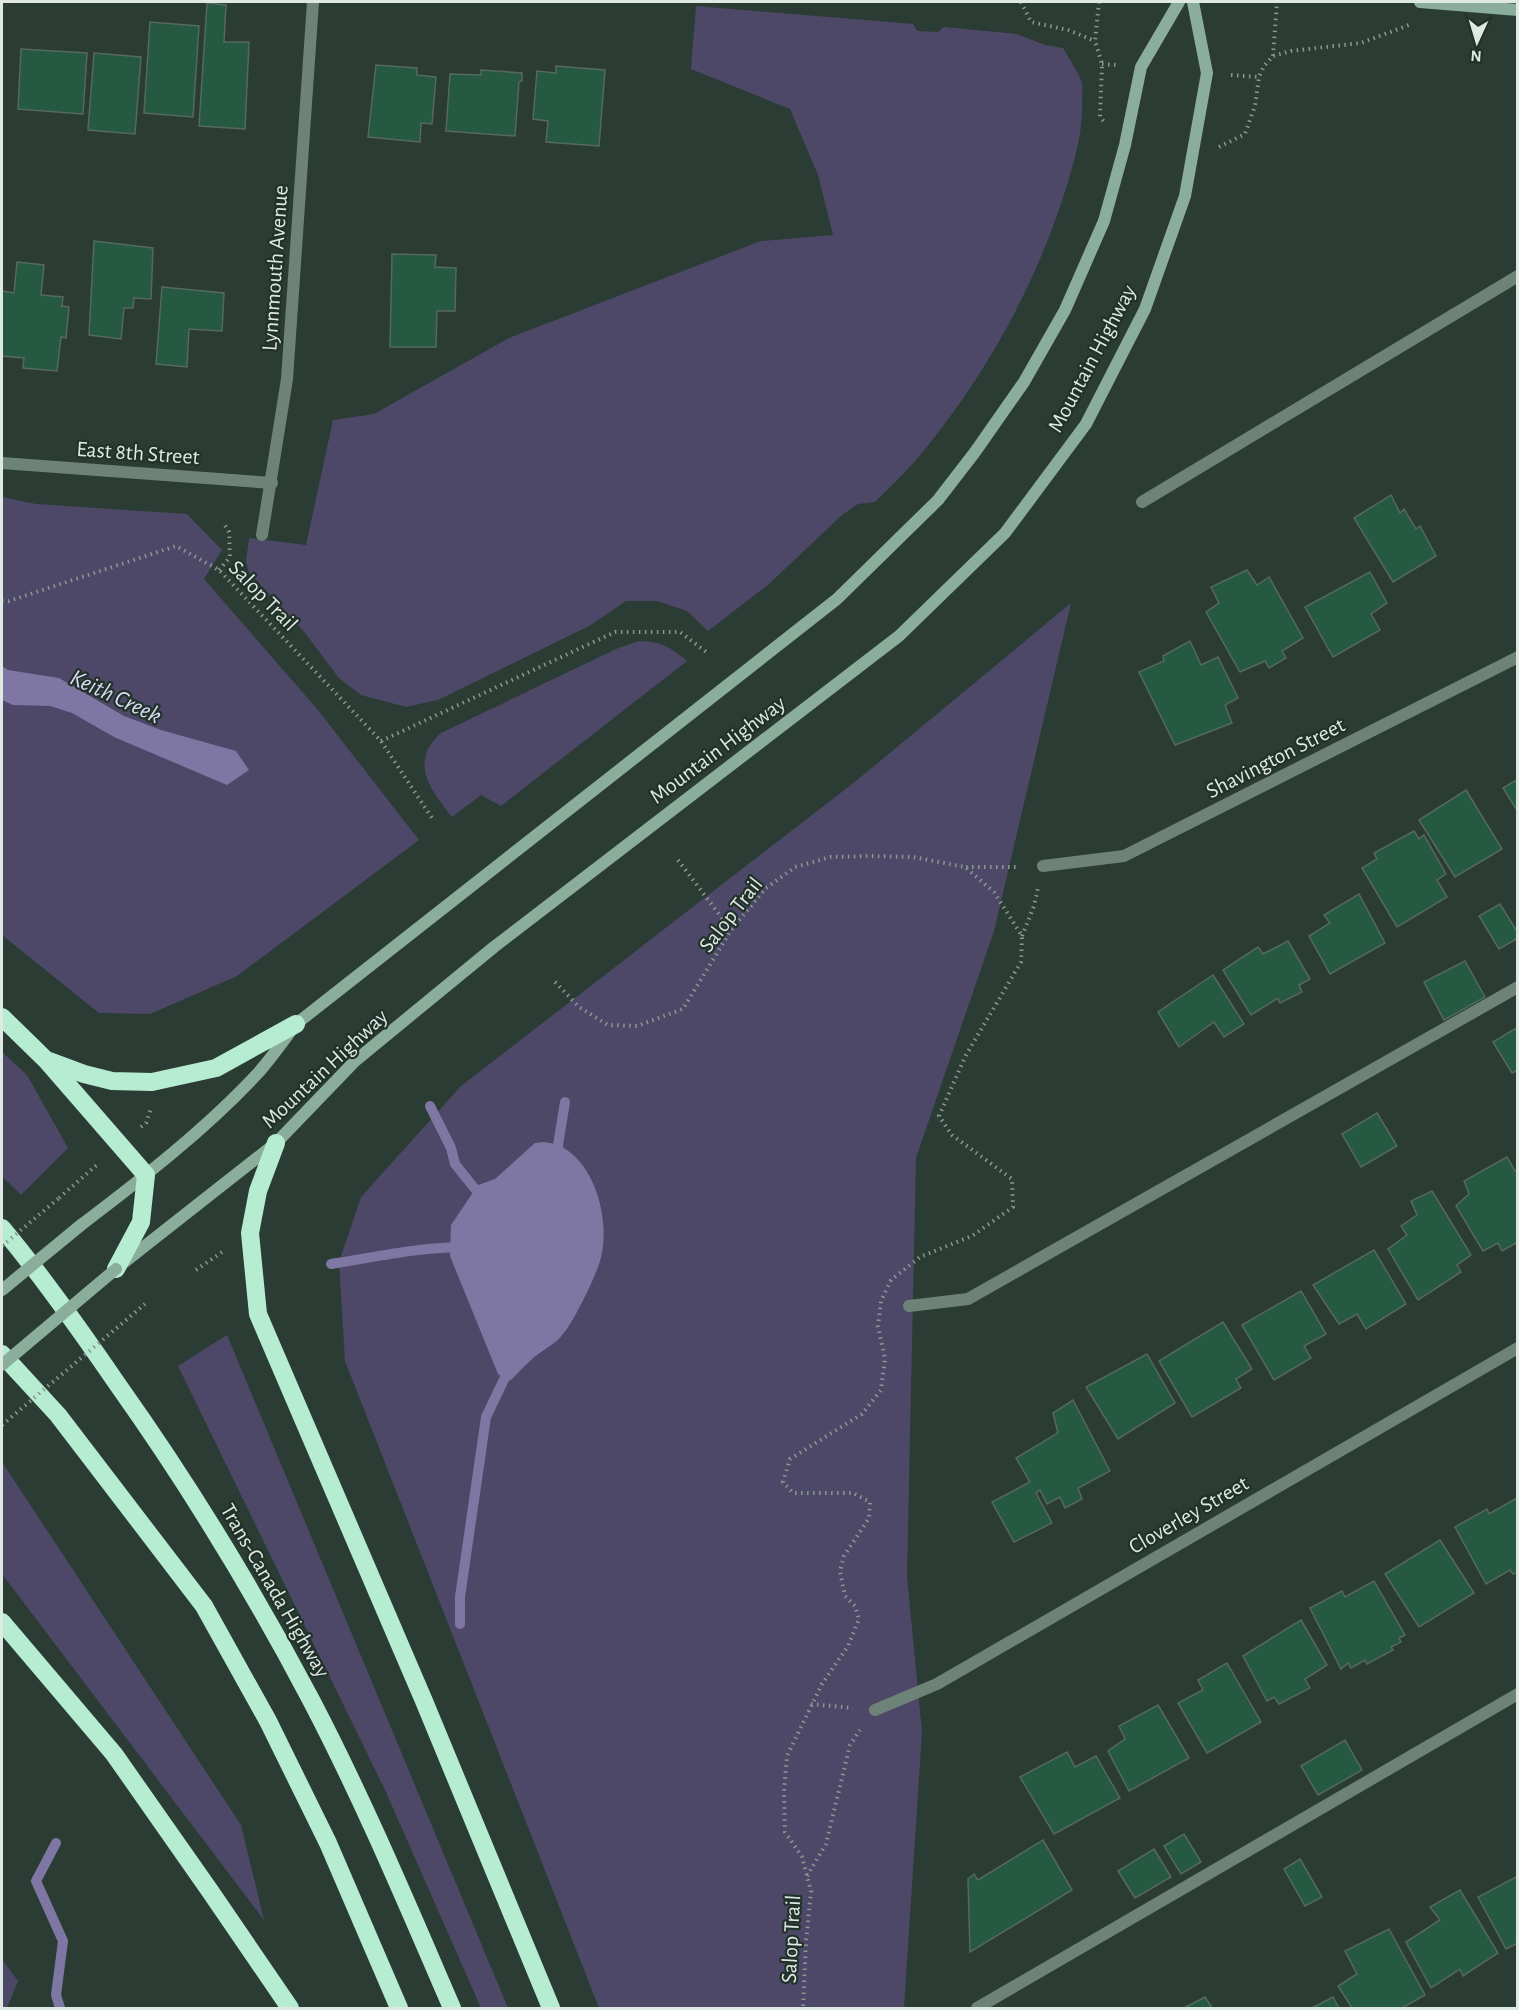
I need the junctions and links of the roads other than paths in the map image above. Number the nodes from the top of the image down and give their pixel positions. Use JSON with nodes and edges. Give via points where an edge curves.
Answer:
{"nodes":[{"id":1,"x":313,"y":2,"type":"edge"},
{"id":2,"x":1179,"y":2,"type":"edge"},
{"id":3,"x":1193,"y":2,"type":"edge"},
{"id":4,"x":1420,"y":2,"type":"edge"},
{"id":5,"x":1503,"y":5,"type":"edge"},
{"id":6,"x":1518,"y":10,"type":"edge"},
{"id":7,"x":1518,"y":276,"type":"edge"},
{"id":8,"x":2,"y":463,"type":"edge"},
{"id":9,"x":272,"y":483,"type":"junction"},
{"id":10,"x":1142,"y":502,"type":"dead end"},
{"id":11,"x":262,"y":535,"type":"dead end"},
{"id":12,"x":1518,"y":657,"type":"edge"},
{"id":13,"x":1043,"y":866,"type":"road end"},
{"id":14,"x":1518,"y":987,"type":"edge"},
{"id":15,"x":2,"y":1017,"type":"edge"},
{"id":16,"x":296,"y":1024,"type":"junction"},
{"id":17,"x":47,"y":1061,"type":"junction"},
{"id":18,"x":276,"y":1143,"type":"junction"},
{"id":19,"x":146,"y":1175,"type":"junction"},
{"id":20,"x":2,"y":1228,"type":"edge"},
{"id":21,"x":116,"y":1269,"type":"junction"},
{"id":22,"x":2,"y":1290,"type":"edge"},
{"id":23,"x":909,"y":1306,"type":"dead end"},
{"id":24,"x":1518,"y":1348,"type":"edge"},
{"id":25,"x":2,"y":1354,"type":"edge"},
{"id":26,"x":2,"y":1365,"type":"edge"},
{"id":27,"x":2,"y":1622,"type":"edge"},
{"id":28,"x":1518,"y":1694,"type":"edge"},
{"id":29,"x":875,"y":1710,"type":"road end"},
{"id":30,"x":290,"y":2008,"type":"edge"},
{"id":31,"x":399,"y":2008,"type":"edge"},
{"id":32,"x":452,"y":2008,"type":"edge"},
{"id":33,"x":551,"y":2008,"type":"edge"},
{"id":34,"x":977,"y":2008,"type":"edge"}],
"edges":[{"from":1,"to":9,"type":"street","name":"Lynnmouth Avenue","via":[[288,379]]},
{"from":2,"to":16,"type":"main road","name":"Mountain Highway","via":[[1141,68],[1104,221],[1065,310],[1024,382],[938,500],[837,599]]},
{"from":3,"to":18,"type":"main road","name":"Mountain Highway","via":[[1207,73],[1185,196],[1145,309],[1086,424],[1005,533],[899,636],[494,947],[355,1061]]},
{"from":4,"to":5,"type":"main road"},
{"from":5,"to":6,"type":"main road"},
{"from":7,"to":10,"type":"street"},
{"from":8,"to":9,"type":"street","name":"East 8th Street"},
{"from":9,"to":11,"type":"street","name":"Lynnmouth Avenue"},
{"from":12,"to":13,"type":"street","name":"Shavington Street","via":[[1124,856]]},
{"from":14,"to":23,"type":"street","via":[[968,1299]]},
{"from":15,"to":17,"type":"highway"},
{"from":16,"to":17,"type":"highway","via":[[216,1068],[152,1082],[112,1081]]},
{"from":16,"to":19,"type":"main road","name":"Mountain Highway","via":[[261,1070]]},
{"from":17,"to":19,"type":"highway"},
{"from":18,"to":21,"type":"main road","name":"Mountain Highway"},
{"from":18,"to":33,"type":"highway","via":[[258,1191],[250,1233],[258,1314]]},
{"from":19,"to":21,"type":"highway","via":[[141,1222]]},
{"from":19,"to":22,"type":"main road","name":"Mountain Highway","bridge":true},
{"from":20,"to":32,"type":"highway","name":"Trans-Canada Highway","via":[[173,1462],[246,1582],[311,1699]]},
{"from":21,"to":26,"type":"main road","name":"Mountain Highway","bridge":true},
{"from":24,"to":29,"type":"street","name":"Cloverley Street","via":[[937,1684]]},
{"from":25,"to":31,"type":"highway","via":[[58,1415],[204,1606],[268,1721],[328,1843]]},
{"from":27,"to":30,"type":"highway","via":[[114,1755]]},
{"from":28,"to":34,"type":"street"}]}
